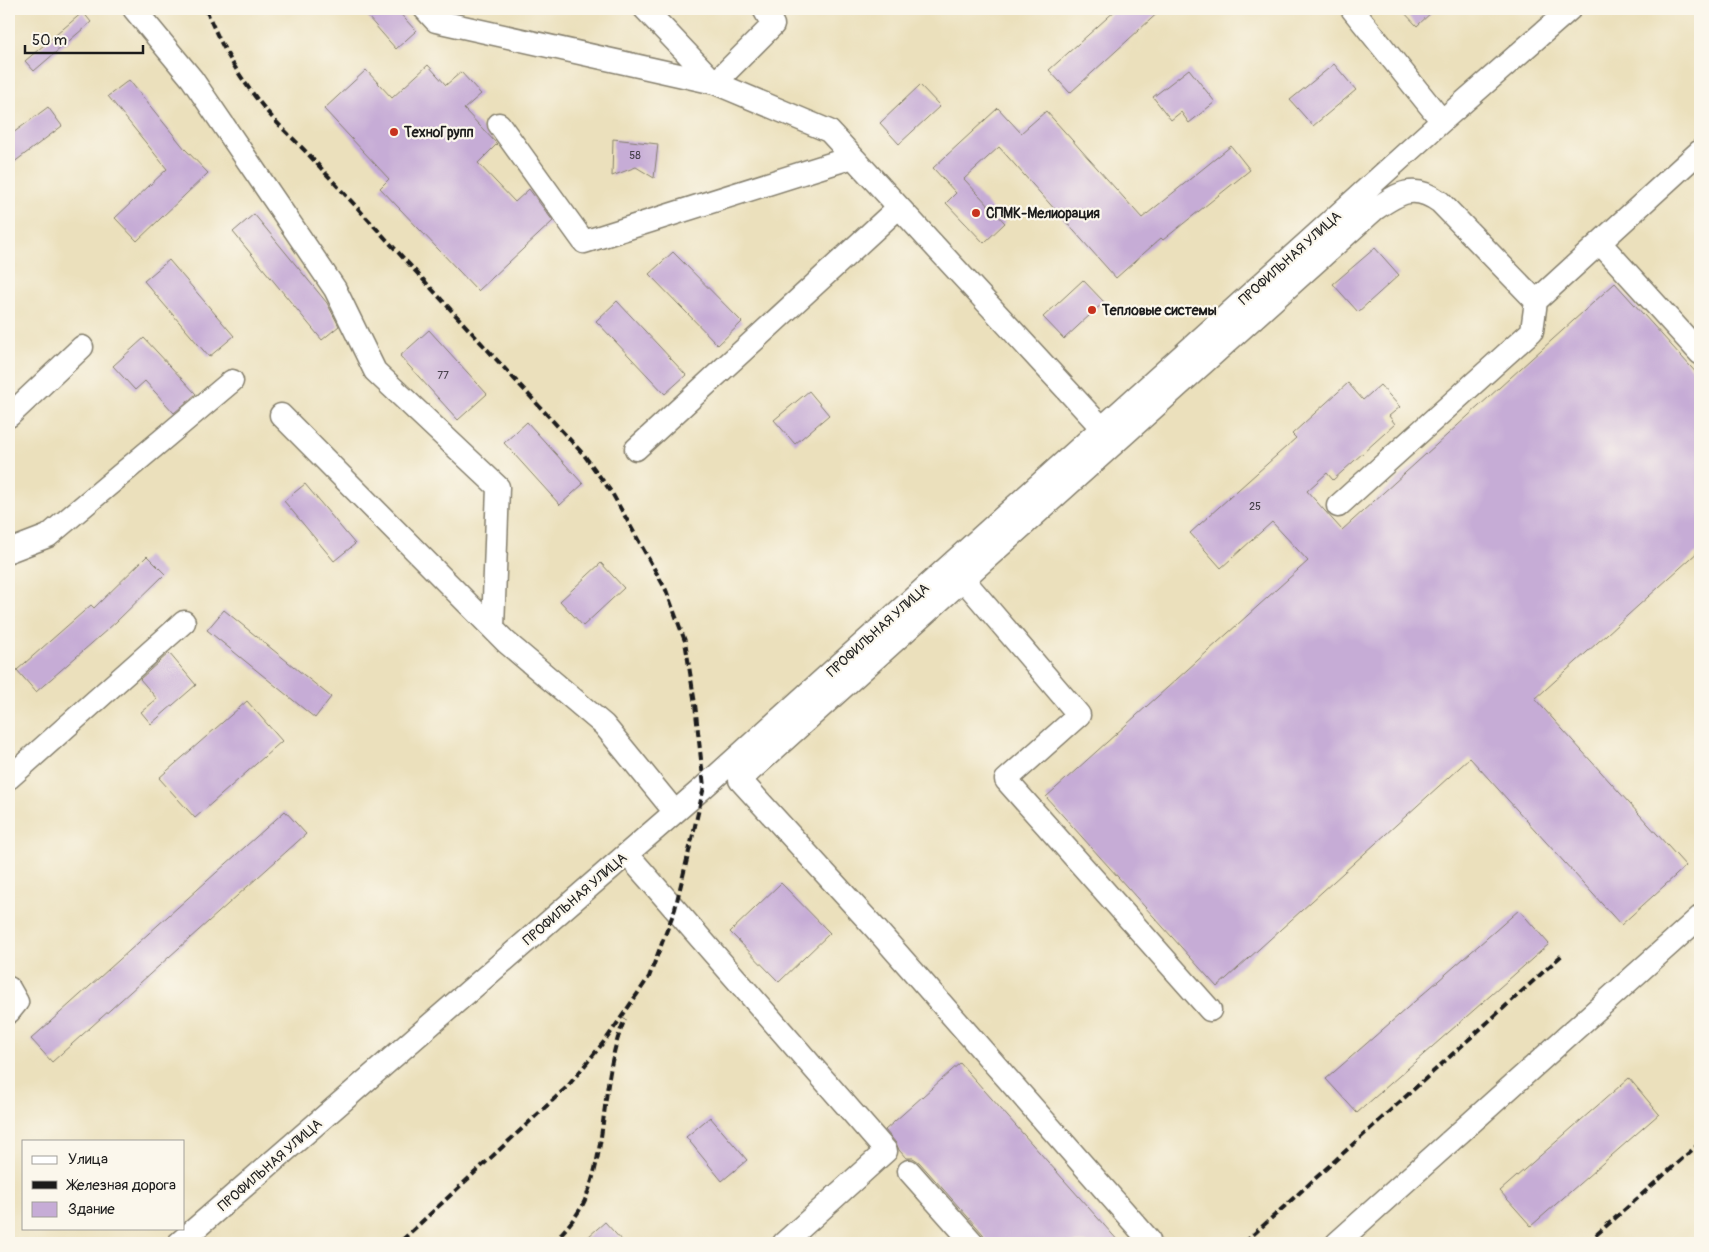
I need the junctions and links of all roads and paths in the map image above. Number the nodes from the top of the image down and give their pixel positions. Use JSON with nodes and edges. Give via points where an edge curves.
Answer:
{"nodes":[{"id":1,"x":134,"y":9,"type":"edge"},
{"id":2,"x":425,"y":9,"type":"edge"},
{"id":3,"x":646,"y":9,"type":"edge"},
{"id":4,"x":764,"y":9,"type":"edge"},
{"id":5,"x":1352,"y":9,"type":"edge"},
{"id":6,"x":1570,"y":9,"type":"edge"},
{"id":7,"x":715,"y":83,"type":"junction"},
{"id":8,"x":1442,"y":121,"type":"junction"},
{"id":9,"x":499,"y":124,"type":"dead end"},
{"id":10,"x":1700,"y":151,"type":"edge"},
{"id":11,"x":852,"y":156,"type":"junction"},
{"id":12,"x":899,"y":207,"type":"junction"},
{"id":13,"x":1600,"y":243,"type":"junction"},
{"id":14,"x":1536,"y":301,"type":"junction"},
{"id":15,"x":82,"y":348,"type":"dead end"},
{"id":16,"x":1700,"y":353,"type":"edge"},
{"id":17,"x":232,"y":381,"type":"dead end"},
{"id":18,"x":281,"y":415,"type":"dead end"},
{"id":19,"x":9,"y":416,"type":"edge"},
{"id":20,"x":1102,"y":428,"type":"junction"},
{"id":21,"x":636,"y":449,"type":"dead end"},
{"id":22,"x":1338,"y":506,"type":"dead end"},
{"id":23,"x":9,"y":551,"type":"edge"},
{"id":24,"x":963,"y":579,"type":"junction"},
{"id":25,"x":184,"y":622,"type":"dead end"},
{"id":26,"x":493,"y":628,"type":"junction"},
{"id":27,"x":9,"y":778,"type":"edge"},
{"id":28,"x":675,"y":812,"type":"junction"},
{"id":29,"x":627,"y":854,"type":"junction"},
{"id":30,"x":1700,"y":917,"type":"edge"},
{"id":31,"x":9,"y":988,"type":"edge"},
{"id":32,"x":1210,"y":1010,"type":"dead end"},
{"id":33,"x":9,"y":1012,"type":"edge"},
{"id":34,"x":909,"y":1171,"type":"dead end"},
{"id":35,"x":1149,"y":1240,"type":"dead end"},
{"id":36,"x":179,"y":1243,"type":"edge"},
{"id":37,"x":784,"y":1243,"type":"edge"},
{"id":38,"x":973,"y":1243,"type":"edge"},
{"id":39,"x":1337,"y":1243,"type":"edge"}],
"edges":[{"from":1,"to":26,"type":"street","via":[[192,80],[336,289],[375,370],[498,487]]},
{"from":2,"to":7,"type":"street","via":[[436,21]]},
{"from":3,"to":7,"type":"street"},
{"from":4,"to":7,"type":"street","via":[[773,25]]},
{"from":5,"to":8,"type":"street"},
{"from":6,"to":8,"type":"street","name":"ПРОФИЛЬНАЯ УЛИЦА"},
{"from":7,"to":11,"type":"street","via":[[829,131]]},
{"from":8,"to":20,"type":"street","name":"ПРОФИЛЬНАЯ УЛИЦА"},
{"from":9,"to":11,"type":"street","via":[[584,242]]},
{"from":10,"to":13,"type":"street"},
{"from":11,"to":12,"type":"street"},
{"from":12,"to":20,"type":"street"},
{"from":12,"to":21,"type":"street"},
{"from":13,"to":14,"type":"street"},
{"from":13,"to":16,"type":"street"},
{"from":14,"to":22,"type":"street","via":[[1532,331]]},
{"from":14,"to":24,"type":"street","via":[[1428,193],[1413,191],[1395,196],[1375,209]]},
{"from":15,"to":19,"type":"street"},
{"from":17,"to":23,"type":"street","via":[[48,536]]},
{"from":18,"to":26,"type":"street"},
{"from":20,"to":28,"type":"street","name":"ПРОФИЛЬНАЯ УЛИЦА"},
{"from":24,"to":32,"type":"street","via":[[1079,715],[1006,780]]},
{"from":24,"to":35,"type":"street","via":[[740,780],[875,928]]},
{"from":25,"to":27,"type":"street"},
{"from":26,"to":28,"type":"street","via":[[604,725]]},
{"from":28,"to":29,"type":"street","name":"ПРОФИЛЬНАЯ УЛИЦА"},
{"from":29,"to":36,"type":"street","name":"ПРОФИЛЬНАЯ УЛИЦА"},
{"from":29,"to":37,"type":"street","via":[[886,1151]]},
{"from":30,"to":39,"type":"street"},
{"from":31,"to":33,"type":"street","via":[[18,1002]]},
{"from":34,"to":38,"type":"street"}]}
